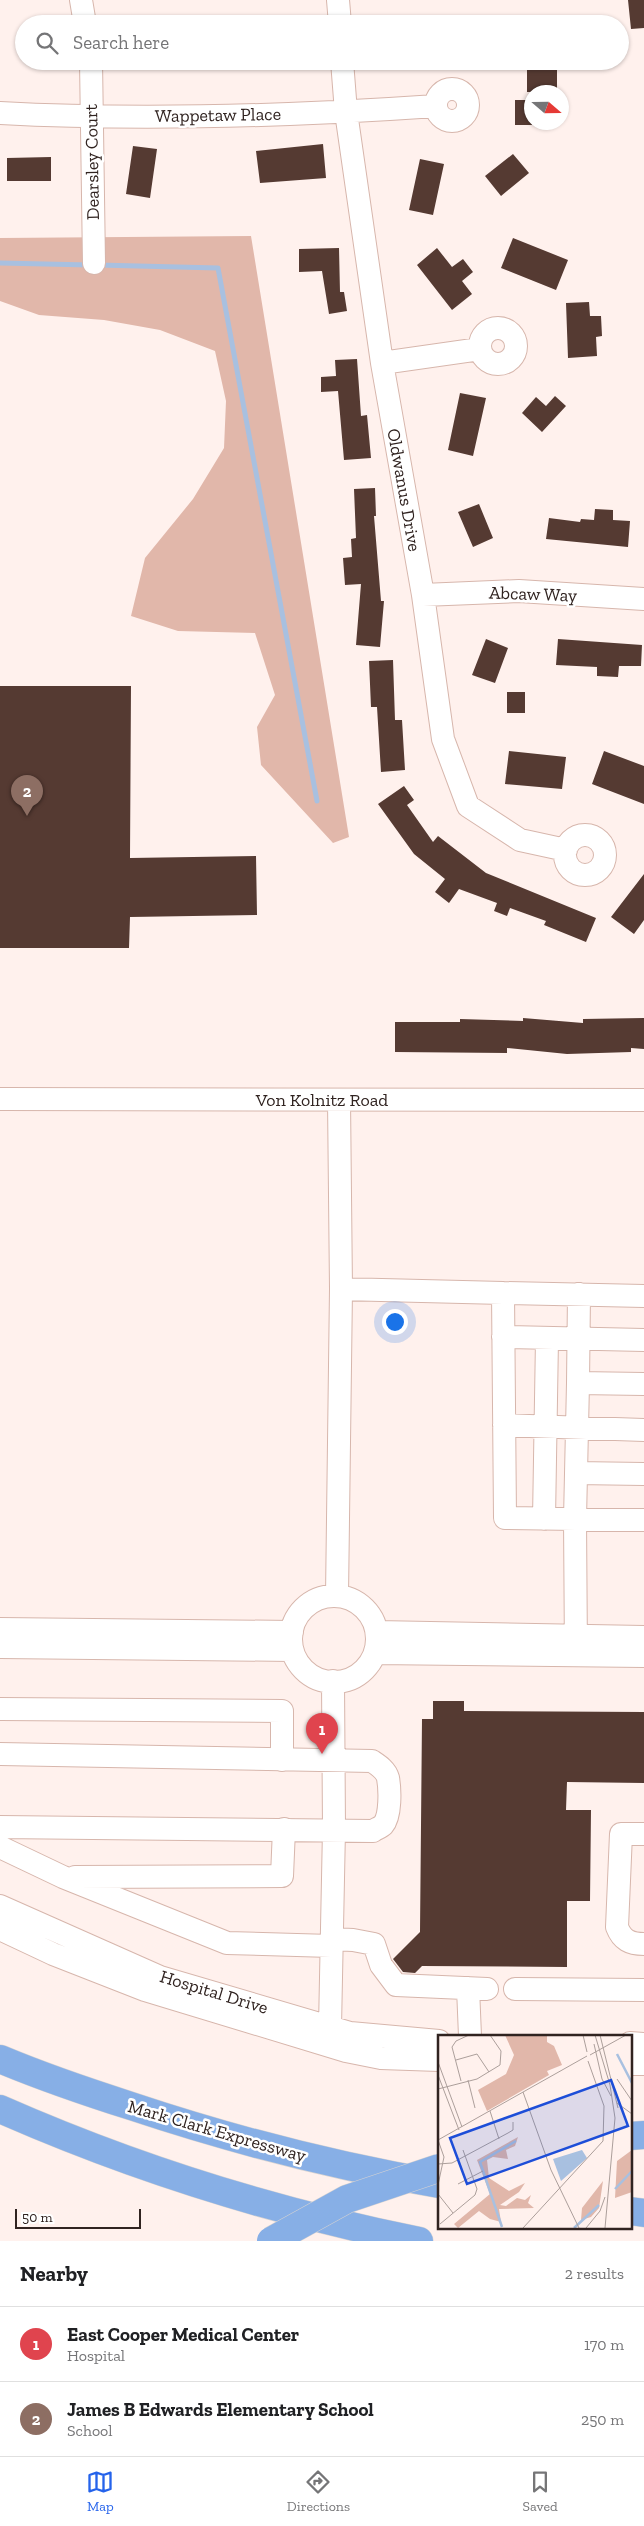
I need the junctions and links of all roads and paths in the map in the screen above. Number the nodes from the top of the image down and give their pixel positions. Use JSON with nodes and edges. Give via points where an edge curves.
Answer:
{"nodes":[{"id":1,"x":81,"y":0,"type":"edge"},
{"id":2,"x":338,"y":0,"type":"edge"},
{"id":3,"x":84,"y":15,"type":"edge"},
{"id":4,"x":339,"y":15,"type":"edge"},
{"id":5,"x":91,"y":70,"type":"edge"},
{"id":6,"x":343,"y":70,"type":"edge"},
{"id":7,"x":436,"y":106,"type":"dead end"},
{"id":8,"x":346,"y":112,"type":"junction"},
{"id":9,"x":0,"y":113,"type":"edge"},
{"id":10,"x":91,"y":118,"type":"junction"},
{"id":11,"x":94,"y":263,"type":"dead end"},
{"id":12,"x":480,"y":349,"type":"dead end"},
{"id":13,"x":382,"y":363,"type":"junction"},
{"id":14,"x":423,"y":595,"type":"junction"},
{"id":15,"x":644,"y":599,"type":"edge"},
{"id":16,"x":566,"y":850,"type":"dead end"},
{"id":17,"x":0,"y":1100,"type":"edge"},
{"id":18,"x":339,"y":1100,"type":"junction"},
{"id":19,"x":644,"y":1100,"type":"edge"},
{"id":20,"x":341,"y":1288,"type":"junction"},
{"id":21,"x":503,"y":1293,"type":"junction"},
{"id":22,"x":579,"y":1294,"type":"junction"},
{"id":23,"x":644,"y":1296,"type":"edge"},
{"id":24,"x":503,"y":1337,"type":"junction"},
{"id":25,"x":547,"y":1339,"type":"junction"},
{"id":26,"x":578,"y":1340,"type":"junction"},
{"id":27,"x":644,"y":1340,"type":"edge"},
{"id":28,"x":578,"y":1383,"type":"junction"},
{"id":29,"x":644,"y":1384,"type":"edge"},
{"id":30,"x":504,"y":1425,"type":"junction"},
{"id":31,"x":546,"y":1427,"type":"junction"},
{"id":32,"x":577,"y":1429,"type":"junction"},
{"id":33,"x":644,"y":1430,"type":"edge"},
{"id":34,"x":576,"y":1473,"type":"junction"},
{"id":35,"x":644,"y":1474,"type":"edge"},
{"id":36,"x":544,"y":1519,"type":"junction"},
{"id":37,"x":574,"y":1520,"type":"junction"},
{"id":38,"x":644,"y":1520,"type":"edge"},
{"id":39,"x":337,"y":1596,"type":"junction"},
{"id":40,"x":0,"y":1629,"type":"edge"},
{"id":41,"x":644,"y":1637,"type":"edge"},
{"id":42,"x":292,"y":1641,"type":"junction"},
{"id":43,"x":376,"y":1642,"type":"junction"},
{"id":44,"x":576,"y":1646,"type":"junction"},
{"id":45,"x":0,"y":1647,"type":"edge"},
{"id":46,"x":644,"y":1656,"type":"edge"},
{"id":47,"x":333,"y":1681,"type":"junction"},
{"id":48,"x":0,"y":1709,"type":"edge"},
{"id":49,"x":0,"y":1754,"type":"edge"},
{"id":50,"x":282,"y":1760,"type":"junction"},
{"id":51,"x":334,"y":1761,"type":"junction"},
{"id":52,"x":0,"y":1827,"type":"edge"},
{"id":53,"x":284,"y":1829,"type":"junction"},
{"id":54,"x":334,"y":1829,"type":"junction"},
{"id":55,"x":644,"y":1834,"type":"edge"},
{"id":56,"x":0,"y":1847,"type":"edge"},
{"id":57,"x":63,"y":1877,"type":"junction"},
{"id":58,"x":0,"y":1906,"type":"edge"},
{"id":59,"x":0,"y":1929,"type":"edge"},
{"id":60,"x":330,"y":1943,"type":"junction"},
{"id":61,"x":644,"y":1944,"type":"edge"},
{"id":62,"x":515,"y":1989,"type":"dead end"},
{"id":63,"x":644,"y":1990,"type":"edge"},
{"id":64,"x":470,"y":2035,"type":"edge"},
{"id":65,"x":328,"y":2036,"type":"junction"},
{"id":66,"x":438,"y":2041,"type":"edge"},
{"id":67,"x":0,"y":2058,"type":"edge"},
{"id":68,"x":438,"y":2060,"type":"edge"},
{"id":69,"x":0,"y":2109,"type":"edge"},
{"id":70,"x":438,"y":2168,"type":"edge"},
{"id":71,"x":438,"y":2184,"type":"edge"},
{"id":72,"x":271,"y":2241,"type":"edge"},
{"id":73,"x":419,"y":2241,"type":"edge"}],
"edges":[{"from":1,"to":3,"type":"street"},
{"from":2,"to":4,"type":"street"},
{"from":5,"to":10,"type":"street","name":"Dearsley Court"},
{"from":6,"to":8,"type":"street","name":"Oldwanus Drive"},
{"from":7,"to":8,"type":"street","name":"Wappetaw Place"},
{"from":8,"to":10,"type":"street","name":"Wappetaw Place"},
{"from":8,"to":13,"type":"street","name":"Oldwanus Drive"},
{"from":9,"to":10,"type":"street","name":"Wappetaw Place"},
{"from":10,"to":11,"type":"street","name":"Dearsley Court"},
{"from":12,"to":13,"type":"street"},
{"from":13,"to":14,"type":"street","name":"Oldwanus Drive"},
{"from":14,"to":15,"type":"street","name":"Abcaw Way","via":[[519,591]]},
{"from":14,"to":16,"type":"street","name":"Oldwanus Drive","via":[[443,739],[468,806],[520,840]]},
{"from":17,"to":18,"type":"street","name":"Von Kolnitz Road"},
{"from":18,"to":19,"type":"street","name":"Von Kolnitz Road"},
{"from":18,"to":20,"type":"street"},
{"from":20,"to":21,"type":"street"},
{"from":20,"to":39,"type":"street"},
{"from":21,"to":22,"type":"street"},
{"from":21,"to":24,"type":"street"},
{"from":22,"to":23,"type":"street"},
{"from":22,"to":26,"type":"street"},
{"from":24,"to":25,"type":"street"},
{"from":24,"to":30,"type":"street"},
{"from":25,"to":26,"type":"street"},
{"from":25,"to":31,"type":"street"},
{"from":26,"to":27,"type":"street"},
{"from":26,"to":28,"type":"street"},
{"from":28,"to":29,"type":"street"},
{"from":28,"to":32,"type":"street"},
{"from":30,"to":31,"type":"street"},
{"from":30,"to":36,"type":"street","via":[[505,1518]]},
{"from":31,"to":32,"type":"street"},
{"from":31,"to":36,"type":"street"},
{"from":32,"to":33,"type":"street"},
{"from":32,"to":34,"type":"street"},
{"from":34,"to":35,"type":"street"},
{"from":34,"to":37,"type":"street"},
{"from":36,"to":37,"type":"street"},
{"from":37,"to":38,"type":"street"},
{"from":37,"to":44,"type":"street"},
{"from":39,"to":42,"type":"street","via":[[311,1602],[300,1613]]},
{"from":39,"to":43,"type":"street","via":[[357,1601],[368,1611],[376,1624]]},
{"from":40,"to":42,"type":"street"},
{"from":41,"to":44,"type":"street"},
{"from":42,"to":45,"type":"street"},
{"from":42,"to":47,"type":"street","via":[[298,1664],[309,1675]]},
{"from":43,"to":44,"type":"street"},
{"from":43,"to":47,"type":"street","via":[[368,1666],[357,1676],[343,1682]]},
{"from":44,"to":46,"type":"street"},
{"from":47,"to":51,"type":"street"},
{"from":48,"to":50,"type":"street","via":[[282,1711]]},
{"from":49,"to":50,"type":"street"},
{"from":50,"to":51,"type":"street"},
{"from":51,"to":54,"type":"street"},
{"from":51,"to":54,"type":"street","via":[[372,1761],[388,1777],[388,1794],[383,1825],[373,1830]]},
{"from":52,"to":53,"type":"street"},
{"from":53,"to":54,"type":"street"},
{"from":53,"to":57,"type":"street","via":[[282,1876]]},
{"from":54,"to":60,"type":"street"},
{"from":55,"to":61,"type":"street","via":[[621,1834],[617,1926],[620,1936],[632,1944]]},
{"from":56,"to":57,"type":"street"},
{"from":57,"to":60,"type":"street","via":[[227,1943]]},
{"from":58,"to":65,"type":"street","name":"Hospital Drive","via":[[160,1977]]},
{"from":59,"to":65,"type":"street","name":"Hospital Drive","via":[[144,1990]]},
{"from":60,"to":64,"type":"street","via":[[353,1940],[374,1944],[381,1965],[396,1985],[477,1989]]},
{"from":60,"to":65,"type":"street"},
{"from":62,"to":63,"type":"street"},
{"from":65,"to":66,"type":"street","name":"Hospital Drive"},
{"from":65,"to":68,"type":"street","name":"Hospital Drive","via":[[381,2058]]},
{"from":67,"to":71,"type":"highway","name":"Mark Clark Expressway","via":[[70,2086],[287,2153]]},
{"from":69,"to":73,"type":"highway","via":[[80,2142],[215,2190]]},
{"from":70,"to":72,"type":"highway","bridge":true,"via":[[347,2199]]}]}
